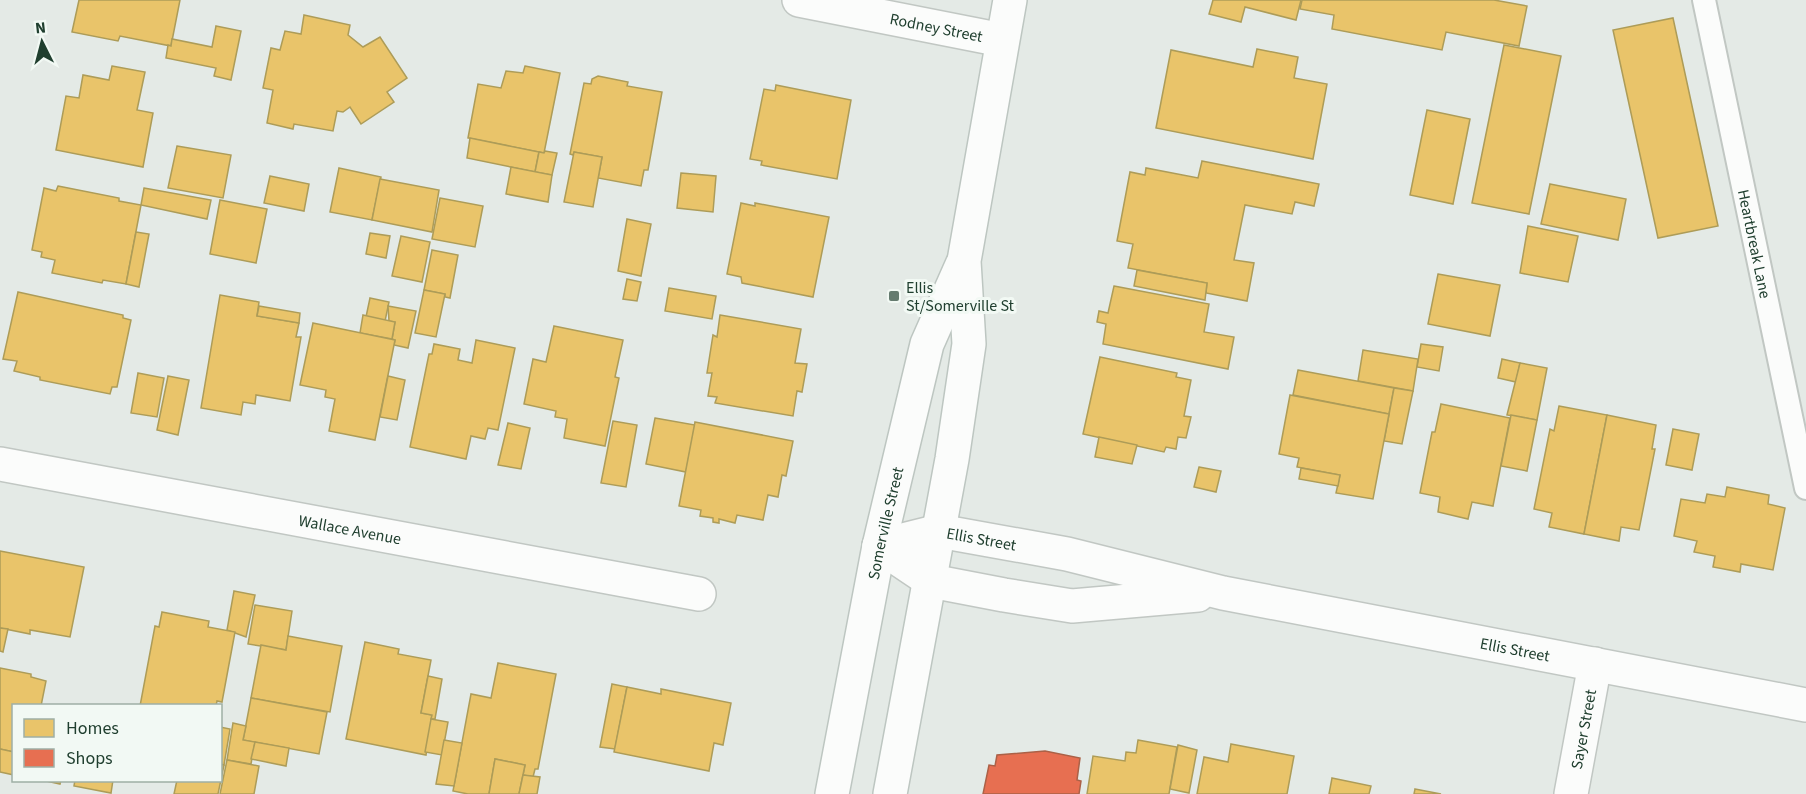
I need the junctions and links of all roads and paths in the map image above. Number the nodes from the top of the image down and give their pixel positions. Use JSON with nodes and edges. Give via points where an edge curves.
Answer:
{"nodes":[{"id":1,"x":799,"y":0,"type":"edge"},
{"id":2,"x":1010,"y":0,"type":"edge"},
{"id":3,"x":1704,"y":0,"type":"edge"},
{"id":4,"x":1002,"y":40,"type":"junction"},
{"id":5,"x":964,"y":261,"type":"junction"},
{"id":6,"x":0,"y":464,"type":"edge"},
{"id":7,"x":1806,"y":488,"type":"edge"},
{"id":8,"x":939,"y":531,"type":"junction"},
{"id":9,"x":879,"y":546,"type":"junction"},
{"id":10,"x":931,"y":580,"type":"junction"},
{"id":11,"x":1224,"y":593,"type":"junction"},
{"id":12,"x":699,"y":594,"type":"dead end"},
{"id":13,"x":1595,"y":664,"type":"junction"},
{"id":14,"x":1806,"y":705,"type":"edge"},
{"id":15,"x":832,"y":794,"type":"edge"},
{"id":16,"x":890,"y":794,"type":"edge"},
{"id":17,"x":1571,"y":794,"type":"edge"}],
"edges":[{"from":1,"to":4,"type":"street","name":"Rodney Street"},
{"from":2,"to":4,"type":"street","name":"Somerville Street"},
{"from":3,"to":7,"type":"lane","name":"Heartbreak Lane"},
{"from":4,"to":5,"type":"street","name":"Somerville Street"},
{"from":5,"to":8,"type":"street","name":"Somerville Street","via":[[969,344]]},
{"from":5,"to":9,"type":"street","name":"Somerville Street","via":[[927,344]]},
{"from":6,"to":12,"type":"street","name":"Wallace Avenue"},
{"from":8,"to":9,"type":"street","name":"Ellis Street"},
{"from":8,"to":10,"type":"street","name":"Somerville Street"},
{"from":8,"to":11,"type":"street","name":"Ellis Street","via":[[1067,555]]},
{"from":9,"to":10,"type":"street","name":"Ellis Street"},
{"from":9,"to":15,"type":"street","name":"Somerville Street"},
{"from":10,"to":11,"type":"street","name":"Ellis Street","via":[[1072,606]]},
{"from":10,"to":16,"type":"street","name":"Somerville Street"},
{"from":11,"to":13,"type":"street","name":"Ellis Street"},
{"from":13,"to":14,"type":"street","name":"Ellis Street"},
{"from":13,"to":17,"type":"street","name":"Sayer Street"}]}
